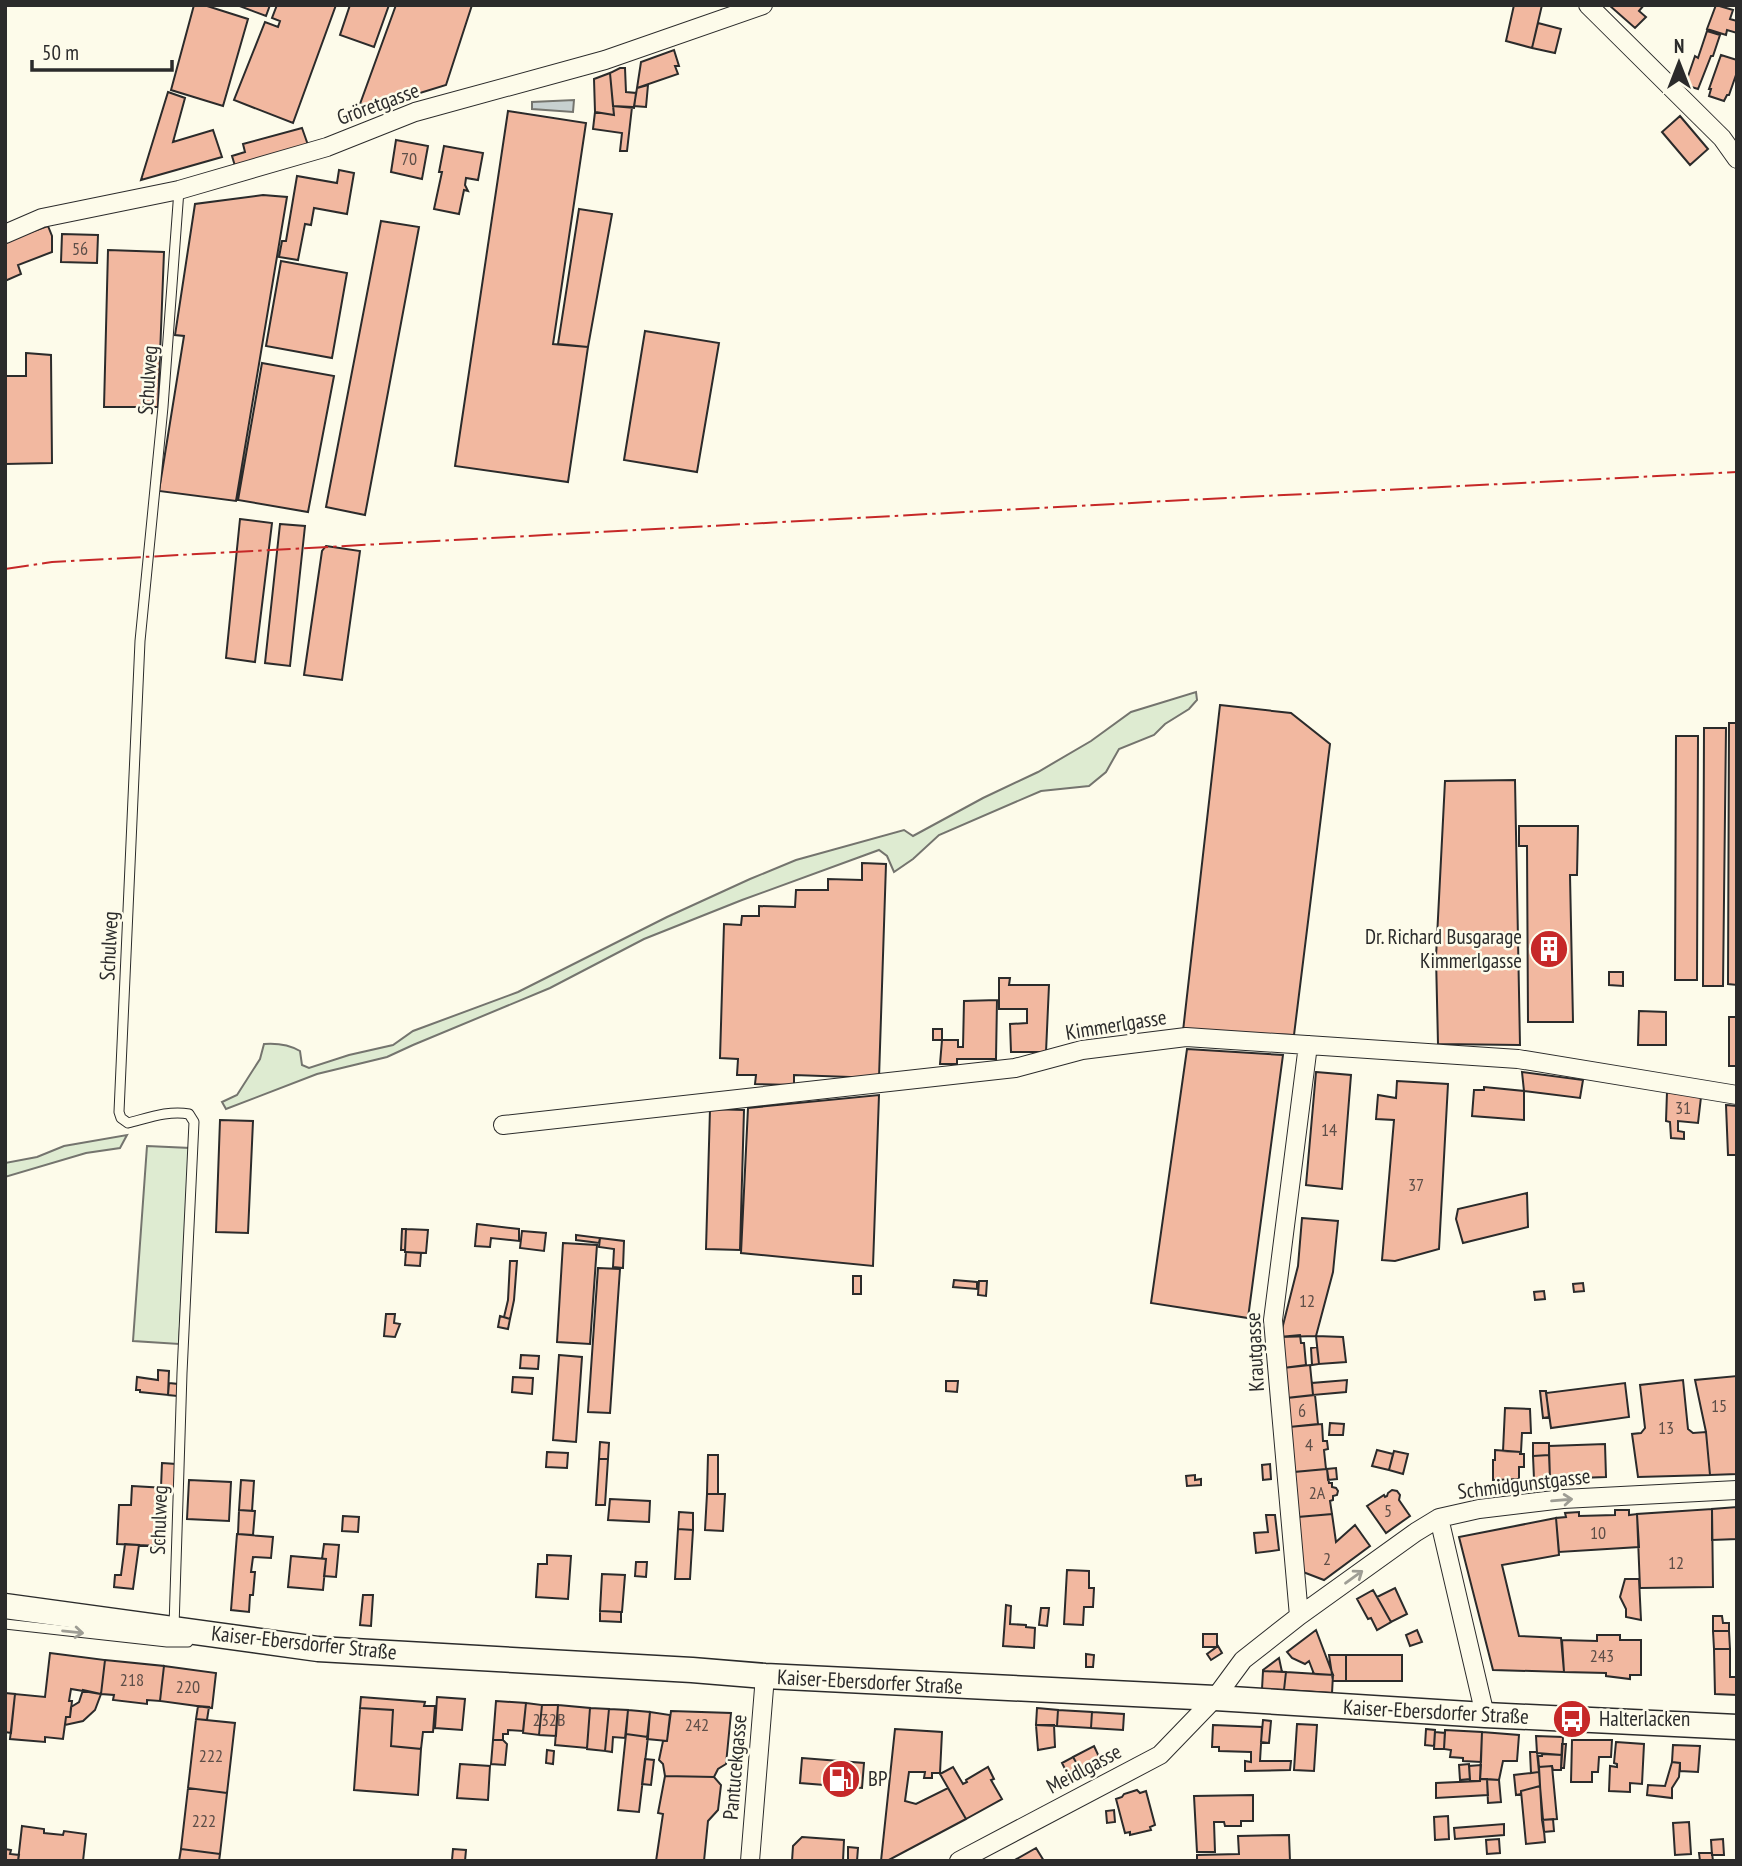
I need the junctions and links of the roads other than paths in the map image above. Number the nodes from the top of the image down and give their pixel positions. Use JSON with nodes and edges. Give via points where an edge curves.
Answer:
{"nodes":[{"id":1,"x":764,"y":5,"type":"edge"},
{"id":2,"x":1588,"y":5,"type":"edge"},
{"id":3,"x":1737,"y":159,"type":"edge"},
{"id":4,"x":178,"y":190,"type":"junction"},
{"id":5,"x":5,"y":234,"type":"edge"},
{"id":6,"x":1308,"y":1045,"type":"junction"},
{"id":7,"x":1737,"y":1095,"type":"edge"},
{"id":8,"x":503,"y":1125,"type":"dead end"},
{"id":9,"x":1737,"y":1490,"type":"edge"},
{"id":10,"x":1439,"y":1518,"type":"junction"},
{"id":11,"x":5,"y":1606,"type":"edge"},
{"id":12,"x":1299,"y":1616,"type":"junction"},
{"id":13,"x":5,"y":1624,"type":"edge"},
{"id":14,"x":173,"y":1629,"type":"junction"},
{"id":15,"x":225,"y":1636,"type":"junction"},
{"id":16,"x":765,"y":1676,"type":"junction"},
{"id":17,"x":1215,"y":1698,"type":"junction"},
{"id":18,"x":1485,"y":1715,"type":"junction"},
{"id":19,"x":1737,"y":1727,"type":"edge"},
{"id":20,"x":750,"y":1861,"type":"edge"},
{"id":21,"x":959,"y":1861,"type":"edge"}],
"edges":[{"from":1,"to":4,"type":"street","name":"Gröretgasse","via":[[606,60],[415,112],[327,147]]},
{"from":2,"to":3,"type":"street","via":[[1722,138]]},
{"from":4,"to":5,"type":"street","name":"Gröretgasse","via":[[42,218]]},
{"from":4,"to":14,"type":"lane","name":"Schulweg","via":[[141,641],[118,1112],[128,1123],[182,1113],[194,1122]]},
{"from":6,"to":7,"type":"street","name":"Kimmerlgasse","via":[[1518,1059]]},
{"from":6,"to":8,"type":"street","name":"Kimmerlgasse","via":[[1186,1037],[1082,1051],[1015,1068]]},
{"from":6,"to":12,"type":"street","name":"Krautgasse","via":[[1273,1320]]},
{"from":10,"to":9,"type":"street","name":"Schmidgunstgasse","one_way":true,"via":[[1563,1499]]},
{"from":12,"to":10,"type":"street","name":"Schmidgunstgasse","one_way":true},
{"from":10,"to":18,"type":"street"},
{"from":11,"to":14,"type":"main road","name":"Kaiser-Ebersdorfer Straße"},
{"from":12,"to":17,"type":"street","name":"Schmidgunstgasse","via":[[1243,1660]]},
{"from":13,"to":15,"type":"lane","one_way":true,"via":[[167,1642]]},
{"from":14,"to":15,"type":"main road","name":"Kaiser-Ebersdorfer Straße"},
{"from":15,"to":16,"type":"main road","name":"Kaiser-Ebersdorfer Straße","via":[[318,1649]]},
{"from":16,"to":17,"type":"main road","name":"Kaiser-Ebersdorfer Straße"},
{"from":16,"to":20,"type":"street","name":"Pantucekgasse"},
{"from":17,"to":18,"type":"main road","name":"Kaiser-Ebersdorfer Straße"},
{"from":17,"to":21,"type":"street","name":"Meidlgasse","via":[[1160,1755]]},
{"from":18,"to":19,"type":"main road","name":"Kaiser-Ebersdorfer Straße"}]}
